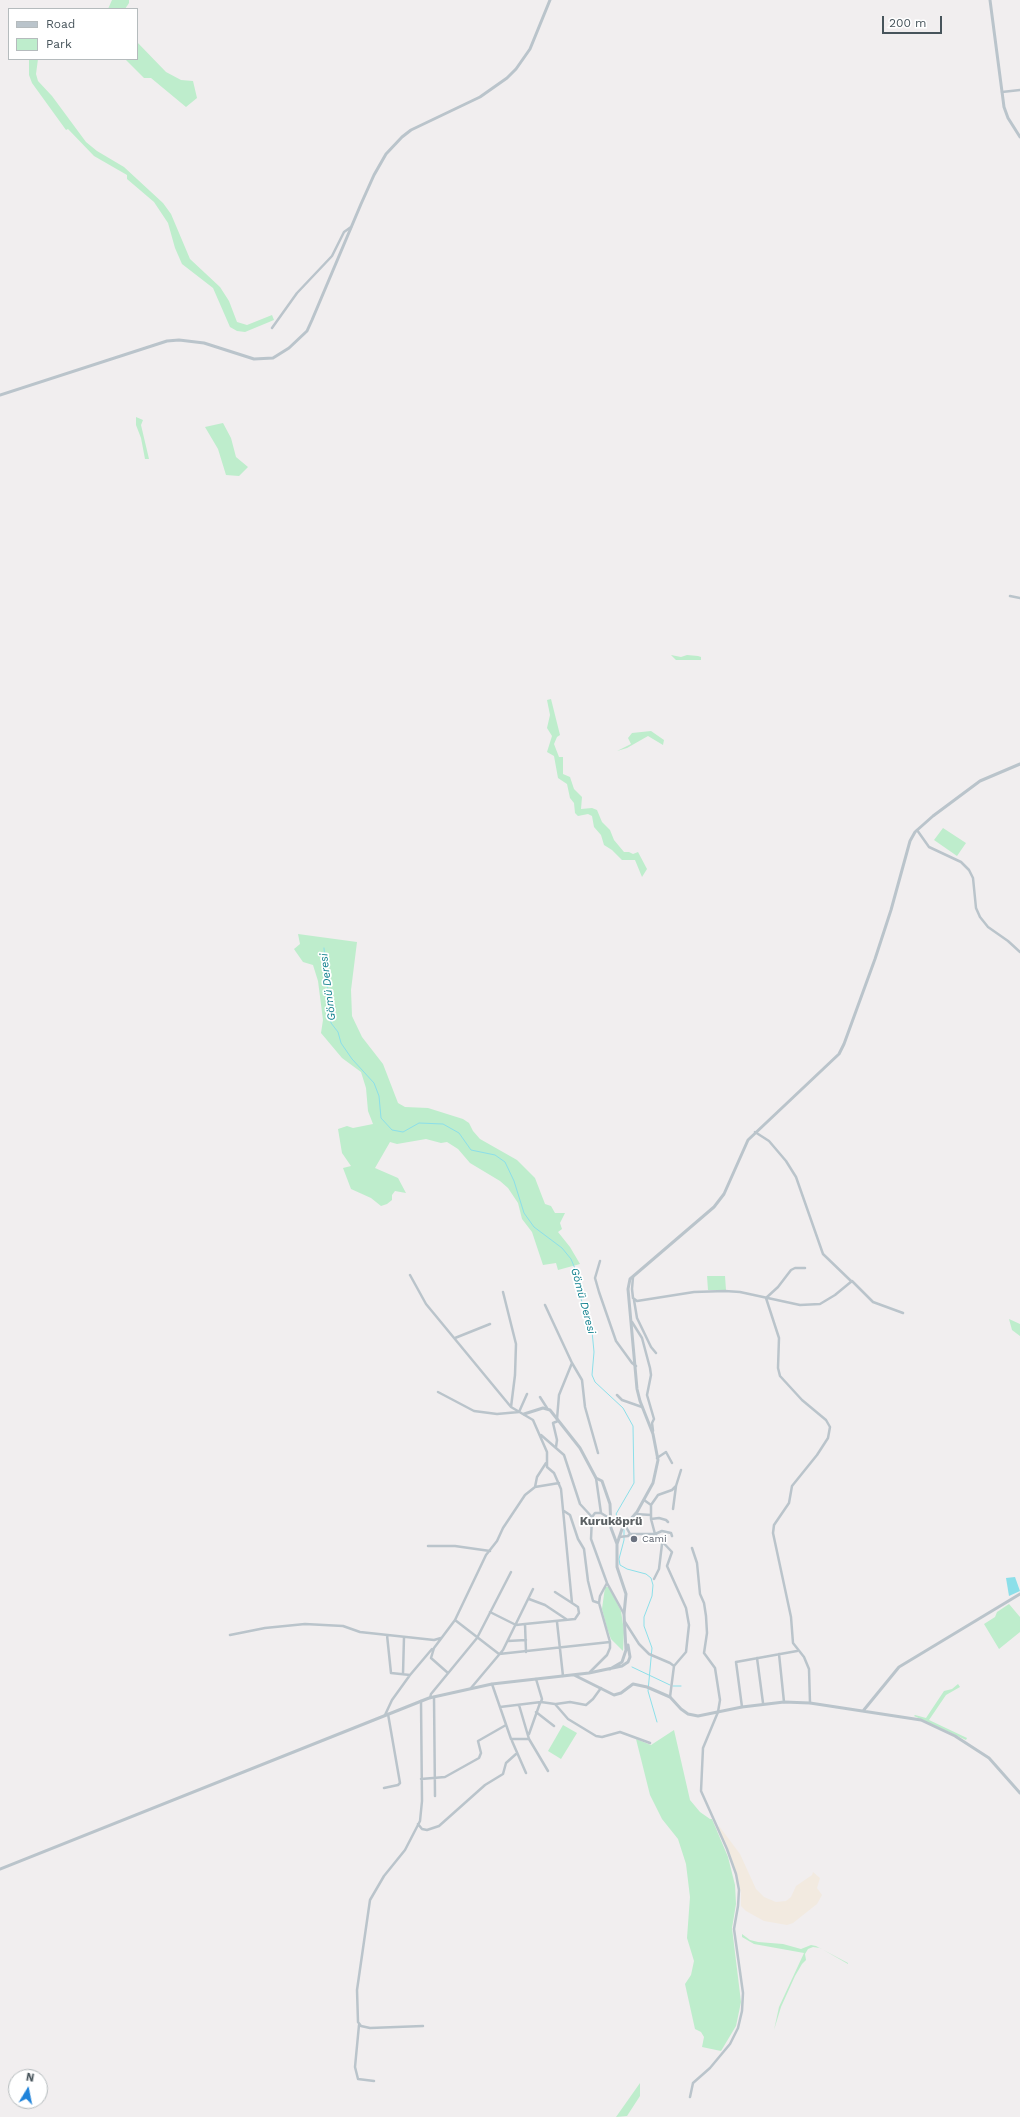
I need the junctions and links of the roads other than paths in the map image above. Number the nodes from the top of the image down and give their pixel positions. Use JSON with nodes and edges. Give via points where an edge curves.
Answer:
{"nodes":[{"id":1,"x":550,"y":0,"type":"edge"},
{"id":2,"x":990,"y":0,"type":"edge"},
{"id":3,"x":1020,"y":90,"type":"edge"},
{"id":4,"x":1001,"y":92,"type":"junction"},
{"id":5,"x":1020,"y":136,"type":"edge"},
{"id":6,"x":351,"y":227,"type":"junction"},
{"id":7,"x":272,"y":328,"type":"dead end"},
{"id":8,"x":0,"y":395,"type":"edge"},
{"id":9,"x":1010,"y":596,"type":"dead end"},
{"id":10,"x":1020,"y":598,"type":"edge"},
{"id":11,"x":1020,"y":764,"type":"edge"},
{"id":12,"x":917,"y":830,"type":"junction"},
{"id":13,"x":1020,"y":952,"type":"edge"},
{"id":14,"x":755,"y":1132,"type":"junction"},
{"id":15,"x":600,"y":1261,"type":"dead end"},
{"id":16,"x":805,"y":1268,"type":"dead end"},
{"id":17,"x":410,"y":1275,"type":"dead end"},
{"id":18,"x":633,"y":1277,"type":"junction"},
{"id":19,"x":851,"y":1281,"type":"junction"},
{"id":20,"x":503,"y":1292,"type":"dead end"},
{"id":21,"x":766,"y":1298,"type":"junction"},
{"id":22,"x":634,"y":1300,"type":"junction"},
{"id":23,"x":544,"y":1305,"type":"dead end"},
{"id":24,"x":903,"y":1313,"type":"dead end"},
{"id":25,"x":632,"y":1322,"type":"junction"},
{"id":26,"x":490,"y":1324,"type":"dead end"},
{"id":27,"x":455,"y":1338,"type":"junction"},
{"id":28,"x":656,"y":1353,"type":"dead end"},
{"id":29,"x":572,"y":1363,"type":"junction"},
{"id":30,"x":636,"y":1366,"type":"junction"},
{"id":31,"x":438,"y":1392,"type":"dead end"},
{"id":32,"x":527,"y":1394,"type":"dead end"},
{"id":33,"x":616,"y":1395,"type":"dead end"},
{"id":34,"x":540,"y":1397,"type":"dead end"},
{"id":35,"x":511,"y":1407,"type":"junction"},
{"id":36,"x":642,"y":1407,"type":"junction"},
{"id":37,"x":547,"y":1408,"type":"junction"},
{"id":38,"x":519,"y":1412,"type":"junction"},
{"id":39,"x":524,"y":1414,"type":"junction"},
{"id":40,"x":558,"y":1420,"type":"junction"},
{"id":41,"x":653,"y":1434,"type":"junction"},
{"id":42,"x":540,"y":1435,"type":"junction"},
{"id":43,"x":556,"y":1447,"type":"junction"},
{"id":44,"x":598,"y":1453,"type":"dead end"},
{"id":45,"x":658,"y":1458,"type":"junction"},
{"id":46,"x":547,"y":1463,"type":"junction"},
{"id":47,"x":672,"y":1463,"type":"dead end"},
{"id":48,"x":680,"y":1470,"type":"dead end"},
{"id":49,"x":596,"y":1478,"type":"junction"},
{"id":50,"x":559,"y":1483,"type":"junction"},
{"id":51,"x":676,"y":1486,"type":"junction"},
{"id":52,"x":535,"y":1487,"type":"junction"},
{"id":53,"x":643,"y":1500,"type":"junction"},
{"id":54,"x":651,"y":1505,"type":"junction"},
{"id":55,"x":673,"y":1509,"type":"dead end"},
{"id":56,"x":564,"y":1511,"type":"junction"},
{"id":57,"x":601,"y":1513,"type":"junction"},
{"id":58,"x":635,"y":1514,"type":"junction"},
{"id":59,"x":651,"y":1516,"type":"junction"},
{"id":60,"x":592,"y":1517,"type":"junction"},
{"id":61,"x":609,"y":1518,"type":"junction"},
{"id":62,"x":651,"y":1520,"type":"junction"},
{"id":63,"x":668,"y":1522,"type":"dead end"},
{"id":64,"x":625,"y":1525,"type":"junction"},
{"id":65,"x":654,"y":1534,"type":"junction"},
{"id":66,"x":629,"y":1535,"type":"junction"},
{"id":67,"x":672,"y":1536,"type":"dead end"},
{"id":68,"x":621,"y":1537,"type":"junction"},
{"id":69,"x":617,"y":1544,"type":"junction"},
{"id":70,"x":662,"y":1544,"type":"junction"},
{"id":71,"x":428,"y":1546,"type":"dead end"},
{"id":72,"x":692,"y":1548,"type":"dead end"},
{"id":73,"x":490,"y":1551,"type":"junction"},
{"id":74,"x":511,"y":1572,"type":"dead end"},
{"id":75,"x":654,"y":1579,"type":"dead end"},
{"id":76,"x":607,"y":1582,"type":"junction"},
{"id":77,"x":533,"y":1589,"type":"dead end"},
{"id":78,"x":555,"y":1592,"type":"dead end"},
{"id":79,"x":1020,"y":1594,"type":"edge"},
{"id":80,"x":529,"y":1599,"type":"junction"},
{"id":81,"x":572,"y":1603,"type":"junction"},
{"id":82,"x":599,"y":1603,"type":"junction"},
{"id":83,"x":490,"y":1612,"type":"junction"},
{"id":84,"x":624,"y":1614,"type":"junction"},
{"id":85,"x":455,"y":1620,"type":"junction"},
{"id":86,"x":567,"y":1620,"type":"junction"},
{"id":87,"x":557,"y":1622,"type":"junction"},
{"id":88,"x":625,"y":1622,"type":"junction"},
{"id":89,"x":525,"y":1624,"type":"junction"},
{"id":90,"x":516,"y":1625,"type":"junction"},
{"id":91,"x":230,"y":1635,"type":"dead end"},
{"id":92,"x":386,"y":1635,"type":"junction"},
{"id":93,"x":404,"y":1637,"type":"junction"},
{"id":94,"x":442,"y":1638,"type":"junction"},
{"id":95,"x":477,"y":1638,"type":"junction"},
{"id":96,"x":526,"y":1640,"type":"junction"},
{"id":97,"x":508,"y":1641,"type":"junction"},
{"id":98,"x":610,"y":1642,"type":"junction"},
{"id":99,"x":434,"y":1648,"type":"junction"},
{"id":100,"x":560,"y":1648,"type":"junction"},
{"id":101,"x":798,"y":1650,"type":"junction"},
{"id":102,"x":526,"y":1652,"type":"junction"},
{"id":103,"x":499,"y":1654,"type":"junction"},
{"id":104,"x":779,"y":1654,"type":"junction"},
{"id":105,"x":757,"y":1658,"type":"junction"},
{"id":106,"x":674,"y":1666,"type":"junction"},
{"id":107,"x":589,"y":1672,"type":"junction"},
{"id":108,"x":448,"y":1673,"type":"junction"},
{"id":109,"x":403,"y":1674,"type":"junction"},
{"id":110,"x":573,"y":1674,"type":"junction"},
{"id":111,"x":410,"y":1675,"type":"junction"},
{"id":112,"x":563,"y":1676,"type":"junction"},
{"id":113,"x":536,"y":1679,"type":"junction"},
{"id":114,"x":492,"y":1684,"type":"junction"},
{"id":115,"x":471,"y":1688,"type":"junction"},
{"id":116,"x":601,"y":1688,"type":"junction"},
{"id":117,"x":434,"y":1697,"type":"junction"},
{"id":118,"x":670,"y":1697,"type":"junction"},
{"id":119,"x":430,"y":1698,"type":"junction"},
{"id":120,"x":421,"y":1701,"type":"junction"},
{"id":121,"x":540,"y":1702,"type":"junction"},
{"id":122,"x":784,"y":1702,"type":"junction"},
{"id":123,"x":810,"y":1703,"type":"junction"},
{"id":124,"x":555,"y":1704,"type":"junction"},
{"id":125,"x":763,"y":1704,"type":"junction"},
{"id":126,"x":519,"y":1705,"type":"junction"},
{"id":127,"x":742,"y":1707,"type":"junction"},
{"id":128,"x":500,"y":1708,"type":"junction"},
{"id":129,"x":863,"y":1711,"type":"junction"},
{"id":130,"x":536,"y":1712,"type":"junction"},
{"id":131,"x":718,"y":1712,"type":"junction"},
{"id":132,"x":387,"y":1715,"type":"junction"},
{"id":133,"x":506,"y":1725,"type":"junction"},
{"id":134,"x":554,"y":1726,"type":"dead end"},
{"id":135,"x":528,"y":1735,"type":"junction"},
{"id":136,"x":529,"y":1739,"type":"junction"},
{"id":137,"x":511,"y":1740,"type":"junction"},
{"id":138,"x":650,"y":1743,"type":"dead end"},
{"id":139,"x":516,"y":1754,"type":"junction"},
{"id":140,"x":548,"y":1771,"type":"dead end"},
{"id":141,"x":526,"y":1773,"type":"dead end"},
{"id":142,"x":434,"y":1778,"type":"junction"},
{"id":143,"x":421,"y":1779,"type":"junction"},
{"id":144,"x":384,"y":1788,"type":"dead end"},
{"id":145,"x":1020,"y":1793,"type":"edge"},
{"id":146,"x":435,"y":1796,"type":"dead end"},
{"id":147,"x":418,"y":1824,"type":"junction"},
{"id":148,"x":0,"y":1869,"type":"edge"},
{"id":149,"x":358,"y":2024,"type":"junction"},
{"id":150,"x":423,"y":2026,"type":"dead end"},
{"id":151,"x":374,"y":2081,"type":"dead end"},
{"id":152,"x":690,"y":2097,"type":"dead end"}],
"edges":[{"from":1,"to":6,"type":"street","via":[[530,49],[507,78],[480,97],[411,130],[394,145],[374,175]]},
{"from":2,"to":4,"type":"street"},
{"from":3,"to":4,"type":"street"},
{"from":4,"to":5,"type":"street","via":[[1008,118]]},
{"from":6,"to":7,"type":"street","via":[[344,232],[332,256],[297,293]]},
{"from":6,"to":8,"type":"street","via":[[306,331],[289,348],[273,358],[254,359],[204,343],[167,341]]},
{"from":9,"to":10,"type":"street"},
{"from":11,"to":12,"type":"street","via":[[980,781]]},
{"from":12,"to":13,"type":"street","via":[[929,847],[961,862],[969,870],[973,878],[976,908],[980,917],[988,928]]},
{"from":12,"to":14,"type":"street","via":[[910,841],[891,910],[844,1044],[832,1062]]},
{"from":14,"to":18,"type":"street","via":[[742,1151],[724,1194],[714,1207]]},
{"from":14,"to":19,"type":"street","via":[[769,1141],[786,1161],[796,1177],[823,1254]]},
{"from":15,"to":30,"type":"street","via":[[595,1278],[599,1292],[616,1341]]},
{"from":16,"to":21,"type":"street","via":[[791,1270]]},
{"from":17,"to":27,"type":"street","via":[[426,1304]]},
{"from":18,"to":22,"type":"street"},
{"from":18,"to":25,"type":"street","via":[[628,1289]]},
{"from":19,"to":21,"type":"street","via":[[827,1300],[812,1306],[788,1304]]},
{"from":19,"to":24,"type":"street","via":[[873,1302]]},
{"from":20,"to":35,"type":"street","via":[[516,1344]]},
{"from":21,"to":22,"type":"street","via":[[740,1292],[709,1291]]},
{"from":21,"to":101,"type":"street","via":[[779,1338],[780,1376],[802,1400],[828,1422],[830,1427],[828,1438],[792,1486],[789,1503],[773,1529],[791,1617],[793,1643]]},
{"from":22,"to":28,"type":"street","via":[[637,1318],[650,1347]]},
{"from":23,"to":29,"type":"street"},
{"from":25,"to":30,"type":"street"},
{"from":25,"to":41,"type":"street","via":[[642,1338],[650,1368],[647,1395],[654,1419]]},
{"from":26,"to":27,"type":"street"},
{"from":27,"to":35,"type":"street"},
{"from":29,"to":40,"type":"street","via":[[559,1395]]},
{"from":29,"to":44,"type":"street","via":[[582,1380],[585,1407]]},
{"from":30,"to":36,"type":"street","via":[[637,1389]]},
{"from":31,"to":38,"type":"street","via":[[474,1411],[497,1414]]},
{"from":32,"to":38,"type":"street"},
{"from":33,"to":36,"type":"street","via":[[622,1400]]},
{"from":34,"to":37,"type":"street"},
{"from":35,"to":38,"type":"street"},
{"from":36,"to":41,"type":"street"},
{"from":37,"to":39,"type":"street"},
{"from":37,"to":40,"type":"street"},
{"from":38,"to":39,"type":"street"},
{"from":39,"to":42,"type":"street","via":[[533,1420]]},
{"from":40,"to":43,"type":"street","via":[[553,1423]]},
{"from":40,"to":49,"type":"street","via":[[587,1458]]},
{"from":41,"to":45,"type":"street"},
{"from":42,"to":43,"type":"street"},
{"from":42,"to":46,"type":"street","via":[[547,1452]]},
{"from":43,"to":60,"type":"street","via":[[564,1455],[580,1504]]},
{"from":45,"to":47,"type":"street","via":[[666,1452]]},
{"from":45,"to":53,"type":"street","via":[[653,1483]]},
{"from":46,"to":50,"type":"street","via":[[547,1467]]},
{"from":46,"to":52,"type":"street","via":[[537,1477]]},
{"from":48,"to":51,"type":"street"},
{"from":49,"to":57,"type":"street"},
{"from":49,"to":61,"type":"street","via":[[602,1481],[608,1497]]},
{"from":50,"to":52,"type":"street"},
{"from":50,"to":56,"type":"street","via":[[563,1494]]},
{"from":51,"to":54,"type":"street","via":[[658,1495]]},
{"from":51,"to":55,"type":"street"},
{"from":52,"to":73,"type":"street","via":[[525,1495]]},
{"from":53,"to":54,"type":"street"},
{"from":53,"to":58,"type":"street"},
{"from":54,"to":59,"type":"street"},
{"from":56,"to":81,"type":"street"},
{"from":56,"to":82,"type":"street","via":[[570,1515],[584,1550],[593,1601]]},
{"from":57,"to":60,"type":"street","via":[[595,1513]]},
{"from":57,"to":61,"type":"street"},
{"from":58,"to":59,"type":"street"},
{"from":58,"to":64,"type":"street"},
{"from":59,"to":62,"type":"street"},
{"from":60,"to":76,"type":"street","via":[[591,1539]]},
{"from":61,"to":69,"type":"street"},
{"from":62,"to":63,"type":"street","via":[[659,1518]]},
{"from":62,"to":65,"type":"street"},
{"from":64,"to":66,"type":"street"},
{"from":64,"to":68,"type":"street"},
{"from":65,"to":66,"type":"street"},
{"from":65,"to":67,"type":"street","via":[[662,1531],[671,1533]]},
{"from":65,"to":70,"type":"street"},
{"from":66,"to":68,"type":"street"},
{"from":68,"to":69,"type":"street"},
{"from":69,"to":84,"type":"street","via":[[617,1567],[626,1594]]},
{"from":70,"to":75,"type":"street","via":[[659,1569]]},
{"from":70,"to":106,"type":"street","via":[[672,1552],[667,1566],[686,1608],[689,1625],[686,1652]]},
{"from":71,"to":73,"type":"street","via":[[455,1546]]},
{"from":72,"to":131,"type":"street","via":[[706,1616],[704,1653],[715,1668],[720,1700]]},
{"from":73,"to":85,"type":"street"},
{"from":74,"to":83,"type":"street"},
{"from":76,"to":82,"type":"street"},
{"from":76,"to":84,"type":"street"},
{"from":77,"to":80,"type":"street"},
{"from":78,"to":81,"type":"street"},
{"from":79,"to":129,"type":"street","via":[[899,1667]]},
{"from":80,"to":86,"type":"street","via":[[545,1605]]},
{"from":80,"to":90,"type":"street"},
{"from":81,"to":86,"type":"street","via":[[578,1607],[579,1613],[575,1618]]},
{"from":82,"to":98,"type":"street"},
{"from":83,"to":90,"type":"street"},
{"from":83,"to":95,"type":"street"},
{"from":84,"to":88,"type":"street"},
{"from":85,"to":94,"type":"street"},
{"from":85,"to":95,"type":"street"},
{"from":86,"to":87,"type":"street"},
{"from":87,"to":89,"type":"street"},
{"from":87,"to":100,"type":"street"},
{"from":88,"to":106,"type":"street","via":[[638,1644],[655,1658]]},
{"from":88,"to":107,"type":"street","via":[[624,1660],[610,1669]]},
{"from":89,"to":90,"type":"street"},
{"from":89,"to":96,"type":"street"},
{"from":90,"to":97,"type":"street"},
{"from":91,"to":92,"type":"street","via":[[305,1624],[342,1626],[360,1632]]},
{"from":92,"to":93,"type":"street"},
{"from":92,"to":109,"type":"street","via":[[390,1672]]},
{"from":93,"to":94,"type":"street","via":[[434,1640]]},
{"from":93,"to":109,"type":"street"},
{"from":94,"to":99,"type":"street"},
{"from":95,"to":103,"type":"street"},
{"from":95,"to":108,"type":"street"},
{"from":96,"to":97,"type":"street"},
{"from":96,"to":102,"type":"street"},
{"from":97,"to":103,"type":"street"},
{"from":98,"to":100,"type":"street"},
{"from":98,"to":107,"type":"street","via":[[607,1655]]},
{"from":99,"to":108,"type":"street","via":[[431,1658]]},
{"from":99,"to":111,"type":"street"},
{"from":100,"to":102,"type":"street"},
{"from":100,"to":112,"type":"street"},
{"from":101,"to":104,"type":"street"},
{"from":101,"to":123,"type":"street","via":[[809,1669]]},
{"from":102,"to":103,"type":"street"},
{"from":103,"to":115,"type":"street"},
{"from":104,"to":105,"type":"street"},
{"from":104,"to":122,"type":"street"},
{"from":105,"to":125,"type":"street"},
{"from":105,"to":127,"type":"street","via":[[736,1662]]},
{"from":106,"to":118,"type":"street"},
{"from":107,"to":110,"type":"street"},
{"from":108,"to":119,"type":"street"},
{"from":109,"to":111,"type":"street"},
{"from":110,"to":112,"type":"street"},
{"from":110,"to":116,"type":"street"},
{"from":111,"to":132,"type":"street","via":[[392,1700]]},
{"from":112,"to":113,"type":"street"},
{"from":113,"to":114,"type":"street"},
{"from":113,"to":121,"type":"street","via":[[542,1699]]},
{"from":114,"to":115,"type":"street"},
{"from":114,"to":128,"type":"street"},
{"from":115,"to":117,"type":"street"},
{"from":116,"to":118,"type":"street","via":[[616,1695],[633,1684]]},
{"from":116,"to":124,"type":"street","via":[[586,1705],[570,1702]]},
{"from":117,"to":119,"type":"street"},
{"from":117,"to":142,"type":"street"},
{"from":118,"to":131,"type":"street","via":[[688,1714],[698,1716]]},
{"from":119,"to":120,"type":"street"},
{"from":120,"to":132,"type":"street"},
{"from":120,"to":143,"type":"street"},
{"from":121,"to":124,"type":"street"},
{"from":121,"to":126,"type":"street"},
{"from":121,"to":130,"type":"street"},
{"from":122,"to":123,"type":"street"},
{"from":122,"to":125,"type":"street"},
{"from":123,"to":129,"type":"street"},
{"from":124,"to":138,"type":"street","via":[[568,1720],[596,1736],[620,1732]]},
{"from":125,"to":127,"type":"street"},
{"from":126,"to":128,"type":"street"},
{"from":126,"to":135,"type":"street"},
{"from":127,"to":131,"type":"street"},
{"from":128,"to":133,"type":"street"},
{"from":129,"to":145,"type":"street","via":[[921,1720],[955,1736],[989,1758]]},
{"from":130,"to":134,"type":"street"},
{"from":130,"to":135,"type":"street"},
{"from":131,"to":152,"type":"street","via":[[703,1748],[701,1791],[736,1874],[739,1890],[734,1929],[743,1999],[738,2028],[730,2044],[710,2068],[693,2083]]},
{"from":132,"to":144,"type":"street","via":[[400,1782],[398,1785]]},
{"from":132,"to":148,"type":"street"},
{"from":133,"to":137,"type":"street"},
{"from":133,"to":142,"type":"street","via":[[478,1741],[481,1753],[479,1758],[445,1777]]},
{"from":135,"to":136,"type":"street"},
{"from":136,"to":137,"type":"street"},
{"from":136,"to":140,"type":"street"},
{"from":137,"to":139,"type":"street"},
{"from":139,"to":141,"type":"street"},
{"from":139,"to":147,"type":"street","via":[[503,1766],[503,1774],[485,1785],[439,1826],[427,1830]]},
{"from":142,"to":143,"type":"street"},
{"from":142,"to":146,"type":"street"},
{"from":143,"to":147,"type":"street","via":[[422,1801]]},
{"from":147,"to":149,"type":"street","via":[[405,1850],[384,1876],[370,1900],[357,1990]]},
{"from":149,"to":150,"type":"street","via":[[370,2028]]},
{"from":149,"to":151,"type":"street","via":[[355,2067],[358,2079]]}]}
